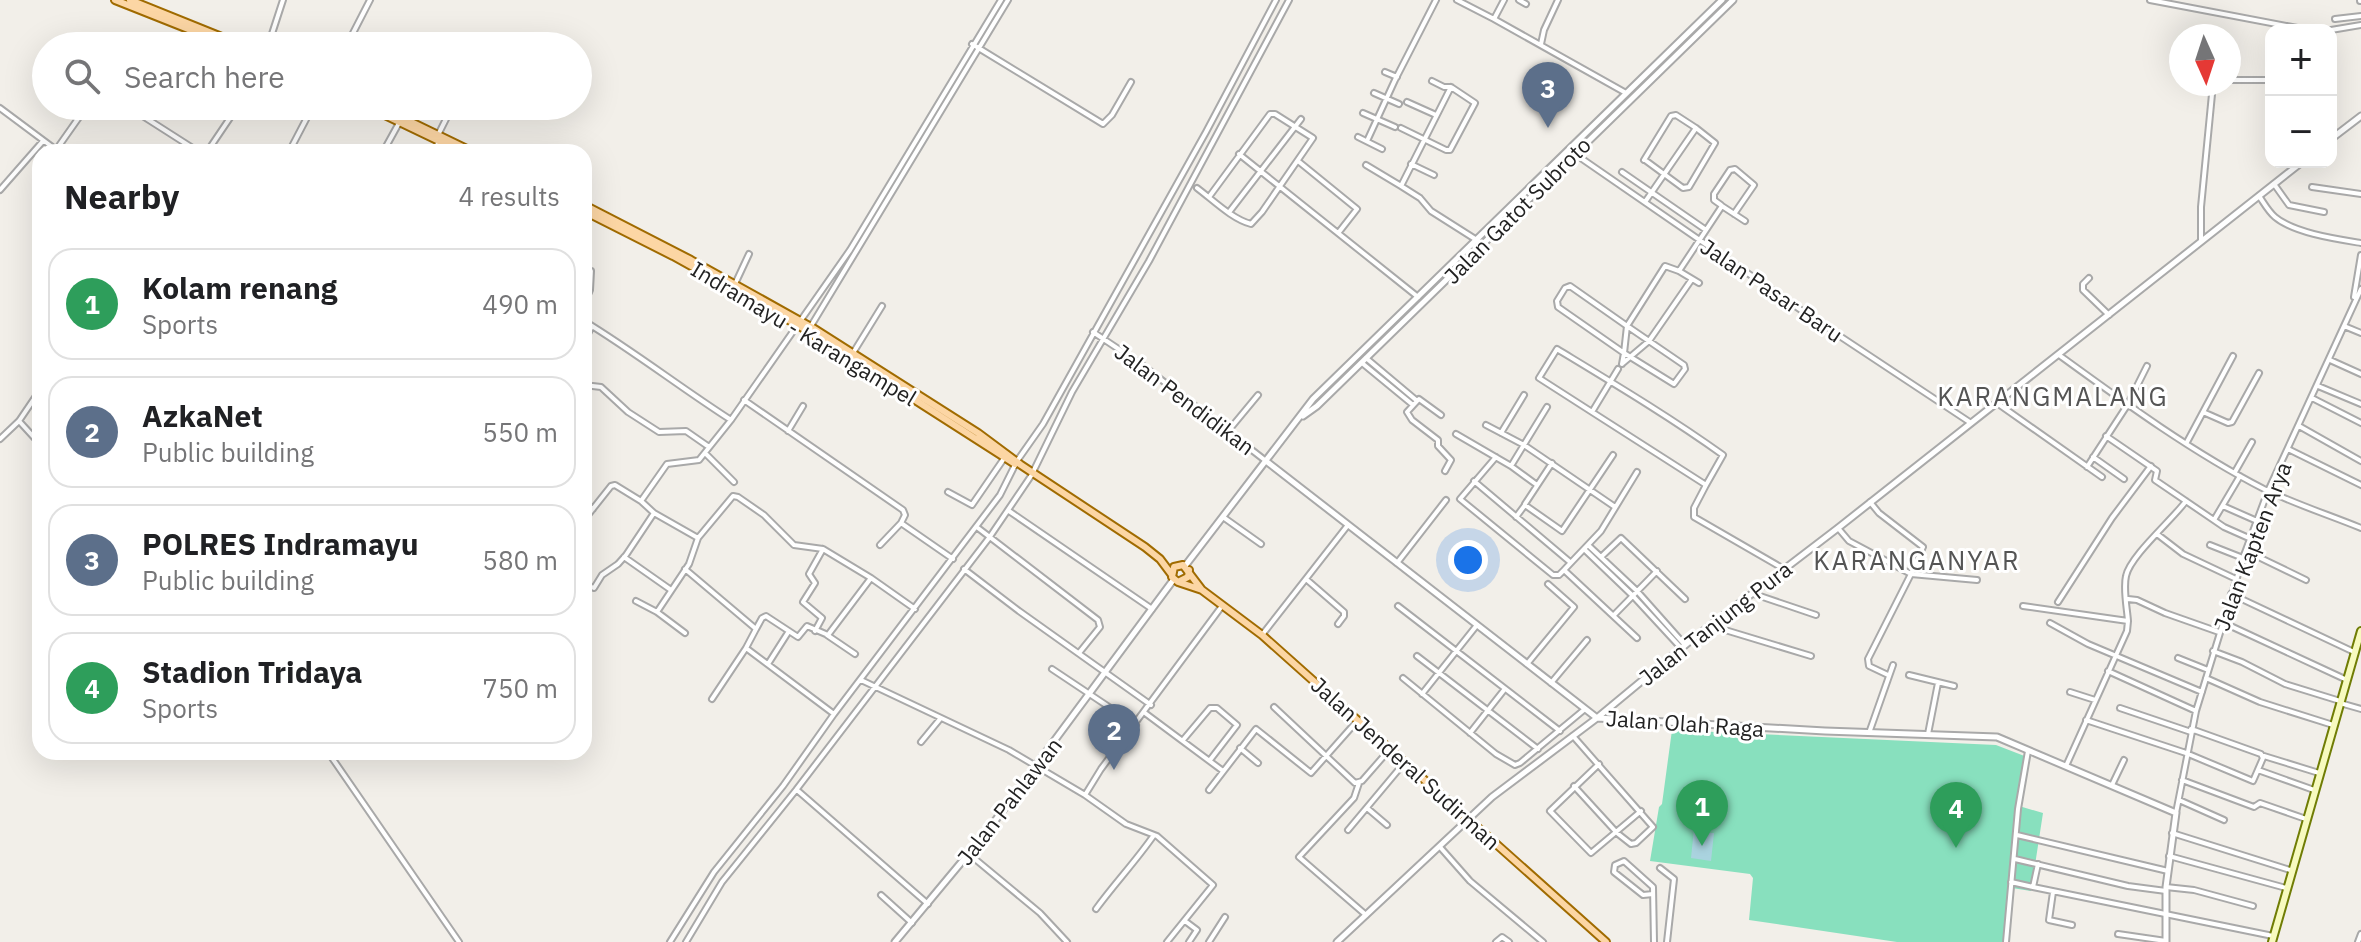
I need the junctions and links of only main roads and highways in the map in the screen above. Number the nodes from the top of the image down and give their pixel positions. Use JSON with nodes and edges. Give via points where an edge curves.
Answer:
{"nodes":[{"id":1,"x":115,"y":0,"type":"edge"},
{"id":2,"x":130,"y":0,"type":"edge"},
{"id":3,"x":196,"y":32,"type":"edge"},
{"id":4,"x":209,"y":32,"type":"edge"},
{"id":5,"x":400,"y":120,"type":"edge"},
{"id":6,"x":440,"y":138,"type":"junction"},
{"id":7,"x":449,"y":144,"type":"edge"},
{"id":8,"x":454,"y":144,"type":"edge"},
{"id":9,"x":592,"y":213,"type":"edge"},
{"id":10,"x":592,"y":213,"type":"edge"},
{"id":11,"x":804,"y":325,"type":"junction"},
{"id":12,"x":1018,"y":464,"type":"junction"},
{"id":13,"x":1160,"y":559,"type":"junction"},
{"id":14,"x":1185,"y":567,"type":"junction"},
{"id":15,"x":1175,"y":579,"type":"junction"},
{"id":16,"x":1202,"y":590,"type":"junction"},
{"id":17,"x":2361,"y":631,"type":"edge"},
{"id":18,"x":2357,"y":650,"type":"edge"},
{"id":19,"x":2273,"y":939,"type":"edge"},
{"id":20,"x":1606,"y":942,"type":"edge"}],
"edges":[{"from":1,"to":3,"type":"main road"},
{"from":2,"to":4,"type":"main road"},
{"from":5,"to":6,"type":"main road"},
{"from":6,"to":7,"type":"main road"},
{"from":6,"to":8,"type":"main road"},
{"from":9,"to":11,"type":"main road"},
{"from":10,"to":11,"type":"main road","name":"Indramayu - Karangampel"},
{"from":11,"to":12,"type":"main road","name":"Indramayu - Karangampel"},
{"from":11,"to":12,"type":"main road","name":"Indramayu - Karangampel"},
{"from":12,"to":13,"type":"main road","name":"Indramayu - Karangampel"},
{"from":13,"to":14,"type":"main road"},
{"from":13,"to":15,"type":"main road"},
{"from":14,"to":15,"type":"main road","via":[[1174,567]]},
{"from":14,"to":15,"type":"main road","via":[[1187,579]]},
{"from":14,"to":16,"type":"main road"},
{"from":15,"to":16,"type":"main road"},
{"from":16,"to":20,"type":"main road","name":"Jalan Jenderal Sudirman","via":[[1262,635]]},
{"from":17,"to":18,"type":"main road"},
{"from":18,"to":19,"type":"main road"}]}
